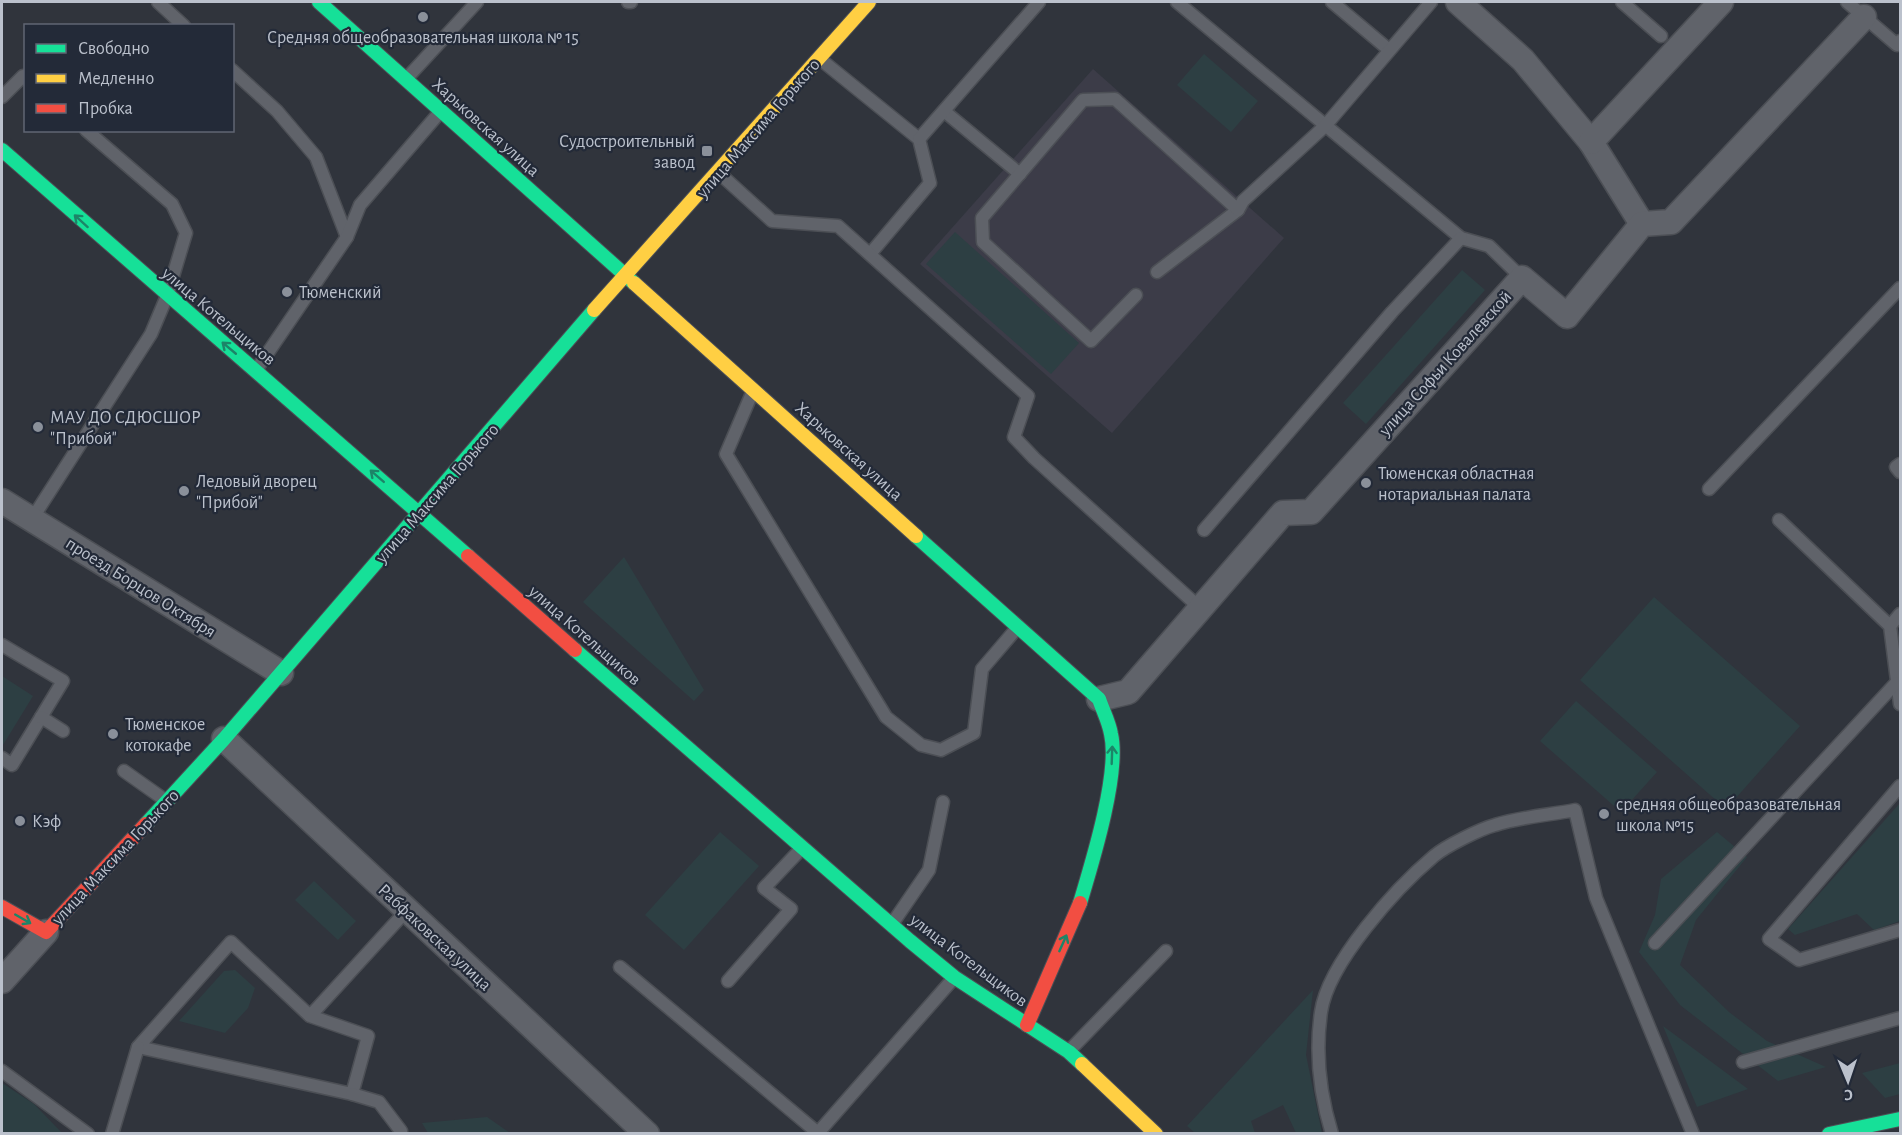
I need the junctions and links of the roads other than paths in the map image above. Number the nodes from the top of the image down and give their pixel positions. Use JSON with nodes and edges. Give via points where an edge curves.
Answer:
{"nodes":[{"id":1,"x":158,"y":2,"type":"edge"},
{"id":2,"x":319,"y":2,"type":"edge"},
{"id":3,"x":477,"y":2,"type":"edge"},
{"id":4,"x":869,"y":2,"type":"edge"},
{"id":5,"x":1039,"y":2,"type":"edge"},
{"id":6,"x":1176,"y":2,"type":"edge"},
{"id":7,"x":1332,"y":2,"type":"edge"},
{"id":8,"x":1431,"y":2,"type":"edge"},
{"id":9,"x":1458,"y":2,"type":"edge"},
{"id":10,"x":1622,"y":2,"type":"edge"},
{"id":11,"x":1721,"y":2,"type":"edge"},
{"id":12,"x":1856,"y":9,"type":"edge"},
{"id":13,"x":182,"y":24,"type":"edge"},
{"id":14,"x":1661,"y":36,"type":"dead end"},
{"id":15,"x":1900,"y":41,"type":"edge"},
{"id":16,"x":1388,"y":49,"type":"junction"},
{"id":17,"x":820,"y":58,"type":"junction"},
{"id":18,"x":234,"y":72,"type":"edge"},
{"id":19,"x":24,"y":77,"type":"edge"},
{"id":20,"x":406,"y":79,"type":"junction"},
{"id":21,"x":2,"y":97,"type":"edge"},
{"id":22,"x":441,"y":111,"type":"junction"},
{"id":23,"x":944,"y":111,"type":"junction"},
{"id":24,"x":1325,"y":126,"type":"junction"},
{"id":25,"x":88,"y":132,"type":"edge"},
{"id":26,"x":919,"y":139,"type":"junction"},
{"id":27,"x":1592,"y":142,"type":"junction"},
{"id":28,"x":2,"y":150,"type":"edge"},
{"id":29,"x":719,"y":173,"type":"junction"},
{"id":30,"x":1020,"y":174,"type":"junction"},
{"id":31,"x":1238,"y":210,"type":"junction"},
{"id":32,"x":1642,"y":224,"type":"junction"},
{"id":33,"x":347,"y":237,"type":"junction"},
{"id":34,"x":1461,"y":238,"type":"junction"},
{"id":35,"x":870,"y":255,"type":"junction"},
{"id":36,"x":1157,"y":272,"type":"dead end"},
{"id":37,"x":625,"y":275,"type":"junction"},
{"id":38,"x":1522,"y":278,"type":"junction"},
{"id":39,"x":1900,"y":288,"type":"edge"},
{"id":40,"x":1137,"y":295,"type":"dead end"},
{"id":41,"x":166,"y":296,"type":"junction"},
{"id":42,"x":255,"y":370,"type":"junction"},
{"id":43,"x":753,"y":390,"type":"junction"},
{"id":44,"x":1900,"y":464,"type":"edge"},
{"id":45,"x":1900,"y":472,"type":"edge"},
{"id":46,"x":1709,"y":489,"type":"dead end"},
{"id":47,"x":2,"y":501,"type":"edge"},
{"id":48,"x":421,"y":514,"type":"junction"},
{"id":49,"x":32,"y":519,"type":"junction"},
{"id":50,"x":1779,"y":520,"type":"dead end"},
{"id":51,"x":1204,"y":530,"type":"dead end"},
{"id":52,"x":1200,"y":608,"type":"junction"},
{"id":53,"x":1900,"y":614,"type":"edge"},
{"id":54,"x":1890,"y":626,"type":"junction"},
{"id":55,"x":1017,"y":627,"type":"junction"},
{"id":56,"x":2,"y":645,"type":"edge"},
{"id":57,"x":281,"y":673,"type":"junction"},
{"id":58,"x":1896,"y":682,"type":"junction"},
{"id":59,"x":1099,"y":699,"type":"junction"},
{"id":60,"x":1900,"y":704,"type":"edge"},
{"id":61,"x":40,"y":717,"type":"junction"},
{"id":62,"x":63,"y":731,"type":"dead end"},
{"id":63,"x":224,"y":739,"type":"junction"},
{"id":64,"x":2,"y":758,"type":"edge"},
{"id":65,"x":124,"y":771,"type":"dead end"},
{"id":66,"x":1900,"y":786,"type":"edge"},
{"id":67,"x":167,"y":802,"type":"junction"},
{"id":68,"x":943,"y":802,"type":"dead end"},
{"id":69,"x":803,"y":847,"type":"junction"},
{"id":70,"x":2,"y":907,"type":"edge"},
{"id":71,"x":407,"y":910,"type":"junction"},
{"id":72,"x":891,"y":925,"type":"junction"},
{"id":73,"x":1900,"y":930,"type":"edge"},
{"id":74,"x":45,"y":932,"type":"junction"},
{"id":75,"x":1655,"y":942,"type":"dead end"},
{"id":76,"x":1166,"y":951,"type":"dead end"},
{"id":77,"x":620,"y":967,"type":"dead end"},
{"id":78,"x":954,"y":977,"type":"junction"},
{"id":79,"x":2,"y":981,"type":"edge"},
{"id":80,"x":728,"y":981,"type":"dead end"},
{"id":81,"x":310,"y":1016,"type":"junction"},
{"id":82,"x":1900,"y":1018,"type":"edge"},
{"id":83,"x":1027,"y":1025,"type":"junction"},
{"id":84,"x":138,"y":1047,"type":"junction"},
{"id":85,"x":1069,"y":1052,"type":"junction"},
{"id":86,"x":1743,"y":1062,"type":"dead end"},
{"id":87,"x":2,"y":1071,"type":"edge"},
{"id":88,"x":352,"y":1094,"type":"junction"},
{"id":89,"x":1900,"y":1119,"type":"edge"},
{"id":90,"x":817,"y":1133,"type":"edge"},
{"id":91,"x":88,"y":1134,"type":"edge"},
{"id":92,"x":112,"y":1134,"type":"edge"},
{"id":93,"x":401,"y":1134,"type":"edge"},
{"id":94,"x":647,"y":1134,"type":"edge"},
{"id":95,"x":1156,"y":1134,"type":"edge"},
{"id":96,"x":1332,"y":1134,"type":"edge"},
{"id":97,"x":1693,"y":1134,"type":"edge"},
{"id":98,"x":1828,"y":1134,"type":"edge"}],
"edges":[{"from":1,"to":13,"type":"lane"},
{"from":2,"to":20,"type":"street","name":"Харьковская улица"},
{"from":3,"to":20,"type":"lane"},
{"from":4,"to":17,"type":"street","name":"улица Максима Горького"},
{"from":5,"to":23,"type":"lane"},
{"from":6,"to":24,"type":"lane"},
{"from":7,"to":16,"type":"lane"},
{"from":8,"to":16,"type":"lane"},
{"from":9,"to":27,"type":"street","via":[[1523,60]]},
{"from":10,"to":14,"type":"lane"},
{"from":11,"to":27,"type":"street"},
{"from":12,"to":15,"type":"lane","via":[[1897,45]]},
{"from":12,"to":32,"type":"street","via":[[1671,222]]},
{"from":16,"to":24,"type":"lane"},
{"from":17,"to":26,"type":"lane"},
{"from":17,"to":29,"type":"street","name":"улица Максима Горького"},
{"from":18,"to":33,"type":"lane","via":[[276,111],[316,157]]},
{"from":19,"to":21,"type":"lane"},
{"from":20,"to":22,"type":"street","name":"Харьковская улица"},
{"from":22,"to":33,"type":"lane","via":[[360,205]]},
{"from":22,"to":37,"type":"street","name":"Харьковская улица"},
{"from":23,"to":26,"type":"lane"},
{"from":23,"to":30,"type":"lane"},
{"from":24,"to":31,"type":"lane","via":[[1243,201]]},
{"from":24,"to":34,"type":"lane"},
{"from":25,"to":41,"type":"lane","via":[[172,204],[186,233]]},
{"from":26,"to":35,"type":"lane","via":[[930,183]]},
{"from":27,"to":32,"type":"street"},
{"from":41,"to":28,"type":"street","name":"улица Котельщиков","one_way":true},
{"from":29,"to":35,"type":"lane","via":[[772,221],[838,226]]},
{"from":29,"to":37,"type":"street","name":"улица Максима Горького"},
{"from":30,"to":31,"type":"lane","via":[[1083,100],[1115,99]]},
{"from":30,"to":40,"type":"lane","via":[[982,218],[983,242],[1091,342]]},
{"from":31,"to":36,"type":"lane"},
{"from":32,"to":38,"type":"street","name":"улица Софьи Ковалевской","via":[[1567,316]]},
{"from":33,"to":42,"type":"lane"},
{"from":34,"to":38,"type":"lane","via":[[1489,246]]},
{"from":34,"to":51,"type":"lane"},
{"from":35,"to":52,"type":"lane","via":[[1028,396],[1014,436]]},
{"from":37,"to":43,"type":"street","name":"Харьковская улица"},
{"from":37,"to":48,"type":"street","name":"улица Максима Горького"},
{"from":38,"to":52,"type":"street","name":"улица Софьи Ковалевской","via":[[1311,512],[1283,513]]},
{"from":39,"to":46,"type":"lane"},
{"from":42,"to":41,"type":"street","name":"улица Котельщиков","one_way":true},
{"from":41,"to":49,"type":"lane","via":[[151,334]]},
{"from":48,"to":42,"type":"street","name":"улица Котельщиков","one_way":true},
{"from":43,"to":55,"type":"street","name":"Харьковская улица"},
{"from":43,"to":55,"type":"lane","via":[[726,454],[886,717],[921,745],[941,750],[974,733],[982,669]]},
{"from":44,"to":45,"type":"lane","via":[[1896,467]]},
{"from":47,"to":49,"type":"street","name":"проезд Борцов Октября"},
{"from":48,"to":57,"type":"street","name":"улица Максима Горького"},
{"from":48,"to":69,"type":"street","name":"улица Котельщиков"},
{"from":49,"to":57,"type":"street","name":"проезд Борцов Октября"},
{"from":50,"to":54,"type":"lane"},
{"from":52,"to":59,"type":"street","name":"улица Софьи Ковалевской","via":[[1128,692]]},
{"from":53,"to":54,"type":"lane"},
{"from":54,"to":58,"type":"lane"},
{"from":55,"to":59,"type":"street","name":"Харьковская улица"},
{"from":56,"to":61,"type":"lane","via":[[63,681]]},
{"from":57,"to":63,"type":"street","name":"улица Максима Горького"},
{"from":58,"to":60,"type":"lane"},
{"from":58,"to":75,"type":"lane"},
{"from":83,"to":59,"type":"street","name":"Харьковская улица","one_way":true,"via":[[1080,905],[1099,832],[1111,776],[1112,736]]},
{"from":61,"to":62,"type":"lane"},
{"from":61,"to":64,"type":"lane","via":[[12,765]]},
{"from":63,"to":67,"type":"street","name":"улица Максима Горького"},
{"from":63,"to":71,"type":"street","name":"Рабфаковская улица"},
{"from":65,"to":67,"type":"lane"},
{"from":66,"to":73,"type":"lane","via":[[1769,939],[1799,960]]},
{"from":67,"to":74,"type":"street","name":"улица Максима Горького"},
{"from":68,"to":72,"type":"lane","via":[[929,870]]},
{"from":69,"to":72,"type":"street","name":"улица Котельщиков"},
{"from":69,"to":80,"type":"lane","via":[[764,888],[791,909]]},
{"from":70,"to":74,"type":"street","one_way":true},
{"from":71,"to":81,"type":"lane"},
{"from":71,"to":94,"type":"street","name":"Рабфаковская улица"},
{"from":72,"to":78,"type":"street","name":"улица Котельщиков"},
{"from":74,"to":79,"type":"street","name":"улица Максима Горького"},
{"from":76,"to":85,"type":"lane"},
{"from":77,"to":90,"type":"lane"},
{"from":78,"to":83,"type":"street","name":"улица Котельщиков"},
{"from":78,"to":90,"type":"lane"},
{"from":81,"to":84,"type":"lane","via":[[231,942]]},
{"from":81,"to":88,"type":"lane","via":[[368,1036]]},
{"from":82,"to":86,"type":"lane"},
{"from":83,"to":85,"type":"street","name":"улица Котельщиков"},
{"from":84,"to":88,"type":"lane"},
{"from":84,"to":92,"type":"lane"},
{"from":85,"to":95,"type":"street","name":"улица Котельщиков"},
{"from":87,"to":91,"type":"lane"},
{"from":88,"to":93,"type":"lane","via":[[380,1102]]},
{"from":89,"to":98,"type":"street"},
{"from":96,"to":97,"type":"lane","via":[[1318,1059],[1321,1011],[1334,971],[1383,907],[1435,855],[1493,825],[1575,810],[1596,898]]}]}
